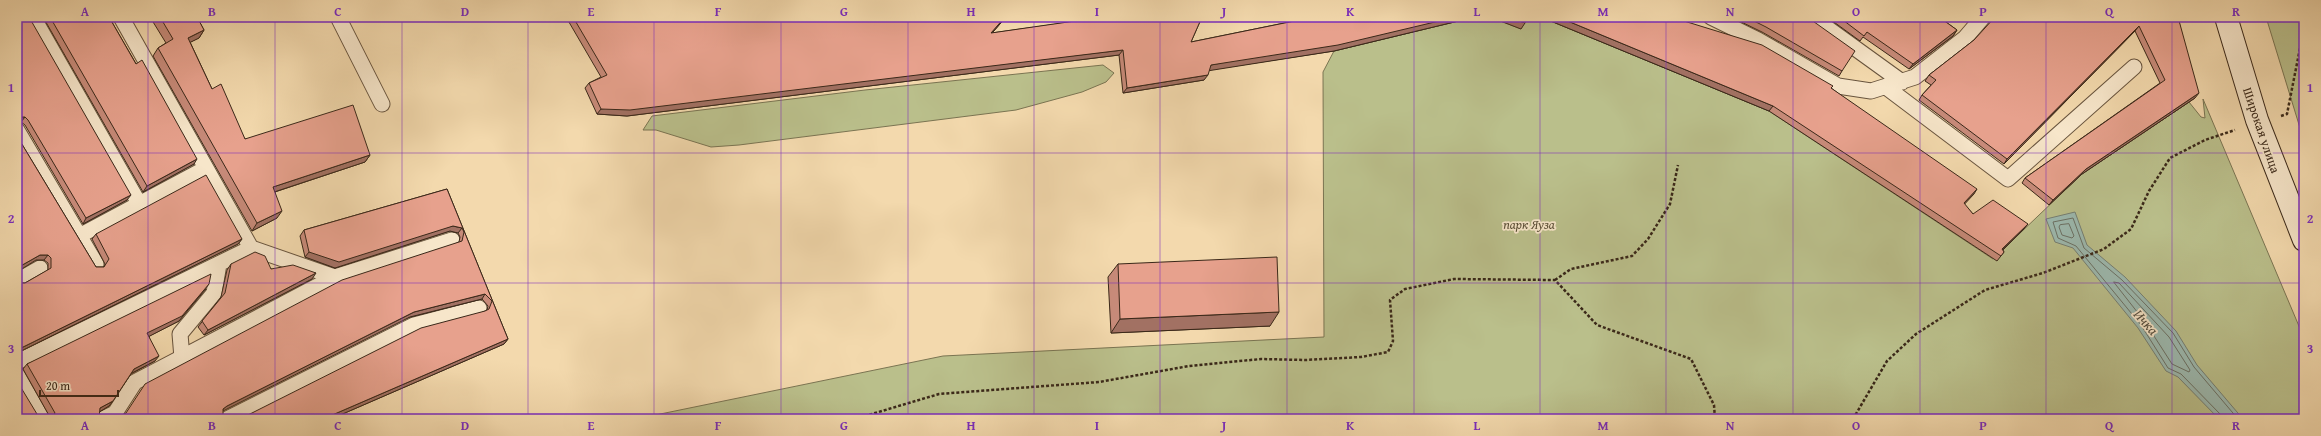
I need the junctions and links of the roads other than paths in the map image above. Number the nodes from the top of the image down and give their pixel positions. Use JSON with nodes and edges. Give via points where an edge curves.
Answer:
{"nodes":[{"id":1,"x":33,"y":17,"type":"edge"},
{"id":2,"x":121,"y":17,"type":"edge"},
{"id":3,"x":338,"y":17,"type":"edge"},
{"id":4,"x":1711,"y":17,"type":"edge"},
{"id":5,"x":1812,"y":17,"type":"edge"},
{"id":6,"x":2226,"y":17,"type":"edge"},
{"id":7,"x":1979,"y":18,"type":"edge"},
{"id":8,"x":2134,"y":67,"type":"dead end"},
{"id":9,"x":1902,"y":82,"type":"junction"},
{"id":10,"x":1886,"y":87,"type":"junction"},
{"id":11,"x":382,"y":104,"type":"dead end"},
{"id":12,"x":17,"y":130,"type":"edge"},
{"id":13,"x":206,"y":168,"type":"junction"},
{"id":14,"x":140,"y":205,"type":"junction"},
{"id":15,"x":79,"y":236,"type":"junction"},
{"id":16,"x":452,"y":240,"type":"dead end"},
{"id":17,"x":2304,"y":240,"type":"edge"},
{"id":18,"x":251,"y":248,"type":"junction"},
{"id":19,"x":96,"y":264,"type":"edge"},
{"id":20,"x":219,"y":264,"type":"junction"},
{"id":21,"x":40,"y":268,"type":"dead end"},
{"id":22,"x":335,"y":277,"type":"junction"},
{"id":23,"x":17,"y":281,"type":"edge"},
{"id":24,"x":479,"y":308,"type":"dead end"},
{"id":25,"x":182,"y":358,"type":"junction"},
{"id":26,"x":17,"y":362,"type":"edge"},
{"id":27,"x":17,"y":375,"type":"edge"},
{"id":28,"x":42,"y":419,"type":"edge"},
{"id":29,"x":103,"y":419,"type":"edge"},
{"id":30,"x":227,"y":419,"type":"edge"}],
"edges":[{"from":1,"to":14,"type":"lane"},
{"from":2,"to":13,"type":"lane"},
{"from":3,"to":11,"type":"lane"},
{"from":4,"to":10,"type":"lane","via":[[1758,40],[1838,86],[1871,91]]},
{"from":5,"to":9,"type":"lane"},
{"from":6,"to":17,"type":"main road","name":"Широкая улица","via":[[2258,123]]},
{"from":7,"to":9,"type":"lane","via":[[1965,38],[1915,77]]},
{"from":8,"to":10,"type":"lane","via":[[2008,179]]},
{"from":9,"to":10,"type":"lane"},
{"from":12,"to":15,"type":"lane"},
{"from":13,"to":14,"type":"lane"},
{"from":13,"to":18,"type":"lane"},
{"from":14,"to":15,"type":"lane"},
{"from":15,"to":19,"type":"lane"},
{"from":16,"to":22,"type":"lane"},
{"from":18,"to":20,"type":"lane"},
{"from":18,"to":22,"type":"lane"},
{"from":20,"to":25,"type":"lane","via":[[214,293],[180,334]]},
{"from":20,"to":26,"type":"lane"},
{"from":21,"to":23,"type":"lane"},
{"from":22,"to":25,"type":"lane"},
{"from":24,"to":30,"type":"lane","via":[[414,325]]},
{"from":25,"to":29,"type":"lane","via":[[135,382],[115,413]]},
{"from":27,"to":28,"type":"lane"}]}
